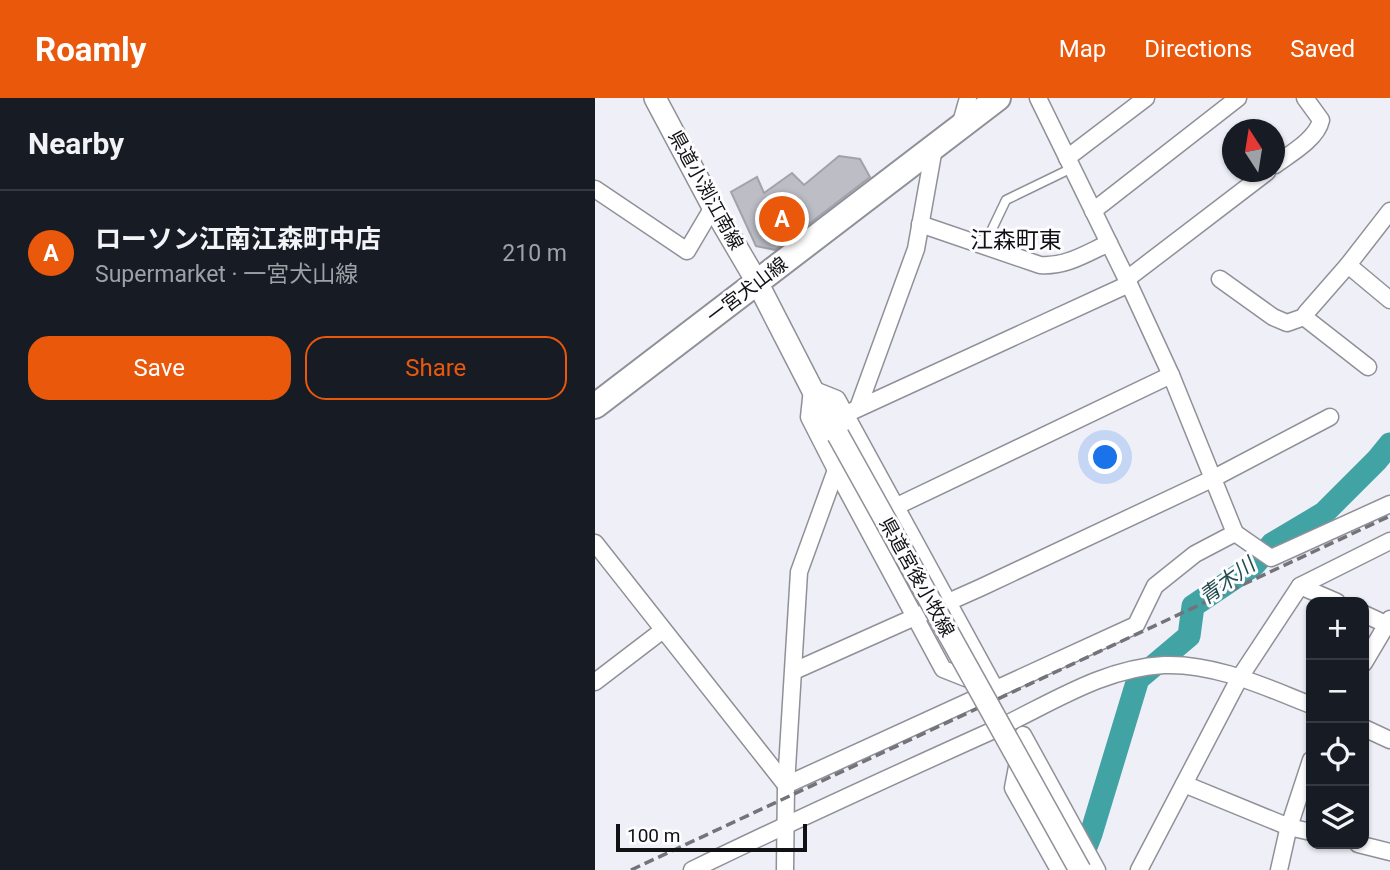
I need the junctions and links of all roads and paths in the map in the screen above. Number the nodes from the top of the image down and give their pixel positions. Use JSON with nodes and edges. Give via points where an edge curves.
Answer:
{"nodes":[{"id":1,"x":655,"y":98,"type":"edge"},
{"id":2,"x":968,"y":98,"type":"edge"},
{"id":3,"x":998,"y":98,"type":"edge"},
{"id":4,"x":1038,"y":98,"type":"edge"},
{"id":5,"x":1146,"y":98,"type":"edge"},
{"id":6,"x":1238,"y":98,"type":"edge"},
{"id":7,"x":1305,"y":98,"type":"edge"},
{"id":8,"x":959,"y":128,"type":"junction"},
{"id":9,"x":934,"y":148,"type":"junction"},
{"id":10,"x":1285,"y":158,"type":"edge"},
{"id":11,"x":1070,"y":163,"type":"junction"},
{"id":12,"x":1254,"y":182,"type":"edge"},
{"id":13,"x":595,"y":189,"type":"edge"},
{"id":14,"x":713,"y":206,"type":"junction"},
{"id":15,"x":1093,"y":211,"type":"junction"},
{"id":16,"x":1390,"y":211,"type":"edge"},
{"id":17,"x":920,"y":225,"type":"junction"},
{"id":18,"x":1109,"y":243,"type":"junction"},
{"id":19,"x":984,"y":246,"type":"junction"},
{"id":20,"x":1348,"y":265,"type":"junction"},
{"id":21,"x":1220,"y":279,"type":"dead end"},
{"id":22,"x":1128,"y":281,"type":"junction"},
{"id":23,"x":757,"y":282,"type":"junction"},
{"id":24,"x":1390,"y":300,"type":"edge"},
{"id":25,"x":1304,"y":317,"type":"junction"},
{"id":26,"x":1368,"y":367,"type":"dead end"},
{"id":27,"x":1171,"y":375,"type":"junction"},
{"id":28,"x":812,"y":389,"type":"junction"},
{"id":29,"x":595,"y":406,"type":"edge"},
{"id":30,"x":852,"y":411,"type":"junction"},
{"id":31,"x":1329,"y":417,"type":"dead end"},
{"id":32,"x":836,"y":470,"type":"junction"},
{"id":33,"x":1214,"y":478,"type":"junction"},
{"id":34,"x":1390,"y":505,"type":"edge"},
{"id":35,"x":897,"y":506,"type":"junction"},
{"id":36,"x":1235,"y":533,"type":"junction"},
{"id":37,"x":1390,"y":541,"type":"edge"},
{"id":38,"x":595,"y":542,"type":"edge"},
{"id":39,"x":1300,"y":586,"type":"junction"},
{"id":40,"x":1325,"y":597,"type":"edge"},
{"id":41,"x":949,"y":602,"type":"junction"},
{"id":42,"x":1369,"y":616,"type":"edge"},
{"id":43,"x":916,"y":617,"type":"junction"},
{"id":44,"x":1389,"y":623,"type":"edge"},
{"id":45,"x":663,"y":630,"type":"junction"},
{"id":46,"x":1366,"y":660,"type":"edge"},
{"id":47,"x":794,"y":671,"type":"junction"},
{"id":48,"x":1240,"y":677,"type":"junction"},
{"id":49,"x":595,"y":682,"type":"edge"},
{"id":50,"x":996,"y":690,"type":"junction"},
{"id":51,"x":1306,"y":703,"type":"edge"},
{"id":52,"x":1019,"y":727,"type":"junction"},
{"id":53,"x":1369,"y":730,"type":"edge"},
{"id":54,"x":1390,"y":740,"type":"edge"},
{"id":55,"x":1306,"y":771,"type":"edge"},
{"id":56,"x":1184,"y":784,"type":"junction"},
{"id":57,"x":786,"y":785,"type":"junction"},
{"id":58,"x":786,"y":824,"type":"junction"},
{"id":59,"x":1289,"y":827,"type":"junction"},
{"id":60,"x":1306,"y":831,"type":"edge"},
{"id":61,"x":1369,"y":847,"type":"edge"},
{"id":62,"x":1390,"y":852,"type":"edge"},
{"id":63,"x":1089,"y":866,"type":"edge"},
{"id":64,"x":692,"y":870,"type":"edge"},
{"id":65,"x":785,"y":870,"type":"edge"},
{"id":66,"x":1059,"y":870,"type":"edge"},
{"id":67,"x":1139,"y":870,"type":"edge"},
{"id":68,"x":1279,"y":870,"type":"edge"}],
"edges":[{"from":1,"to":14,"type":"main road","name":"県道小渕江南線"},
{"from":2,"to":8,"type":"street"},
{"from":3,"to":8,"type":"main road","name":"一宮犬山線"},
{"from":4,"to":11,"type":"street"},
{"from":5,"to":11,"type":"street"},
{"from":6,"to":15,"type":"street"},
{"from":7,"to":10,"type":"street","via":[[1321,120],[1319,127]]},
{"from":8,"to":9,"type":"main road","name":"一宮犬山線"},
{"from":9,"to":17,"type":"street"},
{"from":9,"to":23,"type":"main road","name":"一宮犬山線"},
{"from":11,"to":15,"type":"street"},
{"from":11,"to":19,"type":"lane","via":[[1006,200]]},
{"from":12,"to":22,"type":"street"},
{"from":13,"to":14,"type":"street","via":[[687,251]]},
{"from":14,"to":23,"type":"main road","name":"県道小渕江南線"},
{"from":15,"to":18,"type":"street"},
{"from":16,"to":20,"type":"street"},
{"from":17,"to":19,"type":"street"},
{"from":17,"to":30,"type":"street","via":[[903,286]]},
{"from":18,"to":19,"type":"street","via":[[1055,266]]},
{"from":18,"to":22,"type":"street"},
{"from":20,"to":24,"type":"street"},
{"from":20,"to":25,"type":"street"},
{"from":21,"to":25,"type":"street","via":[[1273,317],[1287,323]]},
{"from":22,"to":27,"type":"street"},
{"from":22,"to":30,"type":"street"},
{"from":23,"to":28,"type":"main road","name":"県道宮後小牧線"},
{"from":23,"to":29,"type":"main road","name":"一宮犬山線"},
{"from":25,"to":26,"type":"street"},
{"from":27,"to":33,"type":"street"},
{"from":27,"to":35,"type":"street"},
{"from":28,"to":30,"type":"street","via":[[838,399]]},
{"from":28,"to":32,"type":"street","via":[[809,417]]},
{"from":28,"to":63,"type":"main road","name":"県道宮後小牧線","bridge":true},
{"from":30,"to":35,"type":"street"},
{"from":31,"to":33,"type":"street"},
{"from":32,"to":43,"type":"street"},
{"from":32,"to":47,"type":"street","via":[[799,572]]},
{"from":33,"to":36,"type":"street"},
{"from":33,"to":41,"type":"street"},
{"from":34,"to":36,"type":"street","via":[[1265,554]]},
{"from":35,"to":41,"type":"street"},
{"from":36,"to":50,"type":"street","via":[[1195,554],[1155,586],[1136,625]]},
{"from":37,"to":39,"type":"street"},
{"from":38,"to":45,"type":"street"},
{"from":39,"to":40,"type":"street"},
{"from":39,"to":48,"type":"street"},
{"from":41,"to":43,"type":"street"},
{"from":41,"to":50,"type":"street"},
{"from":42,"to":44,"type":"street"},
{"from":43,"to":47,"type":"street"},
{"from":43,"to":50,"type":"street","via":[[943,669]]},
{"from":44,"to":46,"type":"street"},
{"from":45,"to":49,"type":"street"},
{"from":45,"to":57,"type":"street"},
{"from":47,"to":57,"type":"street"},
{"from":48,"to":51,"type":"street"},
{"from":48,"to":52,"type":"street","via":[[1190,666],[1121,672],[1080,687]]},
{"from":48,"to":56,"type":"street"},
{"from":50,"to":57,"type":"street"},
{"from":52,"to":58,"type":"street"},
{"from":52,"to":63,"type":"street","via":[[1078,835]]},
{"from":52,"to":66,"type":"street","via":[[1013,788]]},
{"from":53,"to":54,"type":"street"},
{"from":55,"to":59,"type":"street"},
{"from":56,"to":59,"type":"street"},
{"from":56,"to":67,"type":"street"},
{"from":57,"to":58,"type":"street"},
{"from":58,"to":64,"type":"street"},
{"from":58,"to":65,"type":"street"},
{"from":59,"to":60,"type":"street"},
{"from":59,"to":68,"type":"street"},
{"from":61,"to":62,"type":"street"}]}
